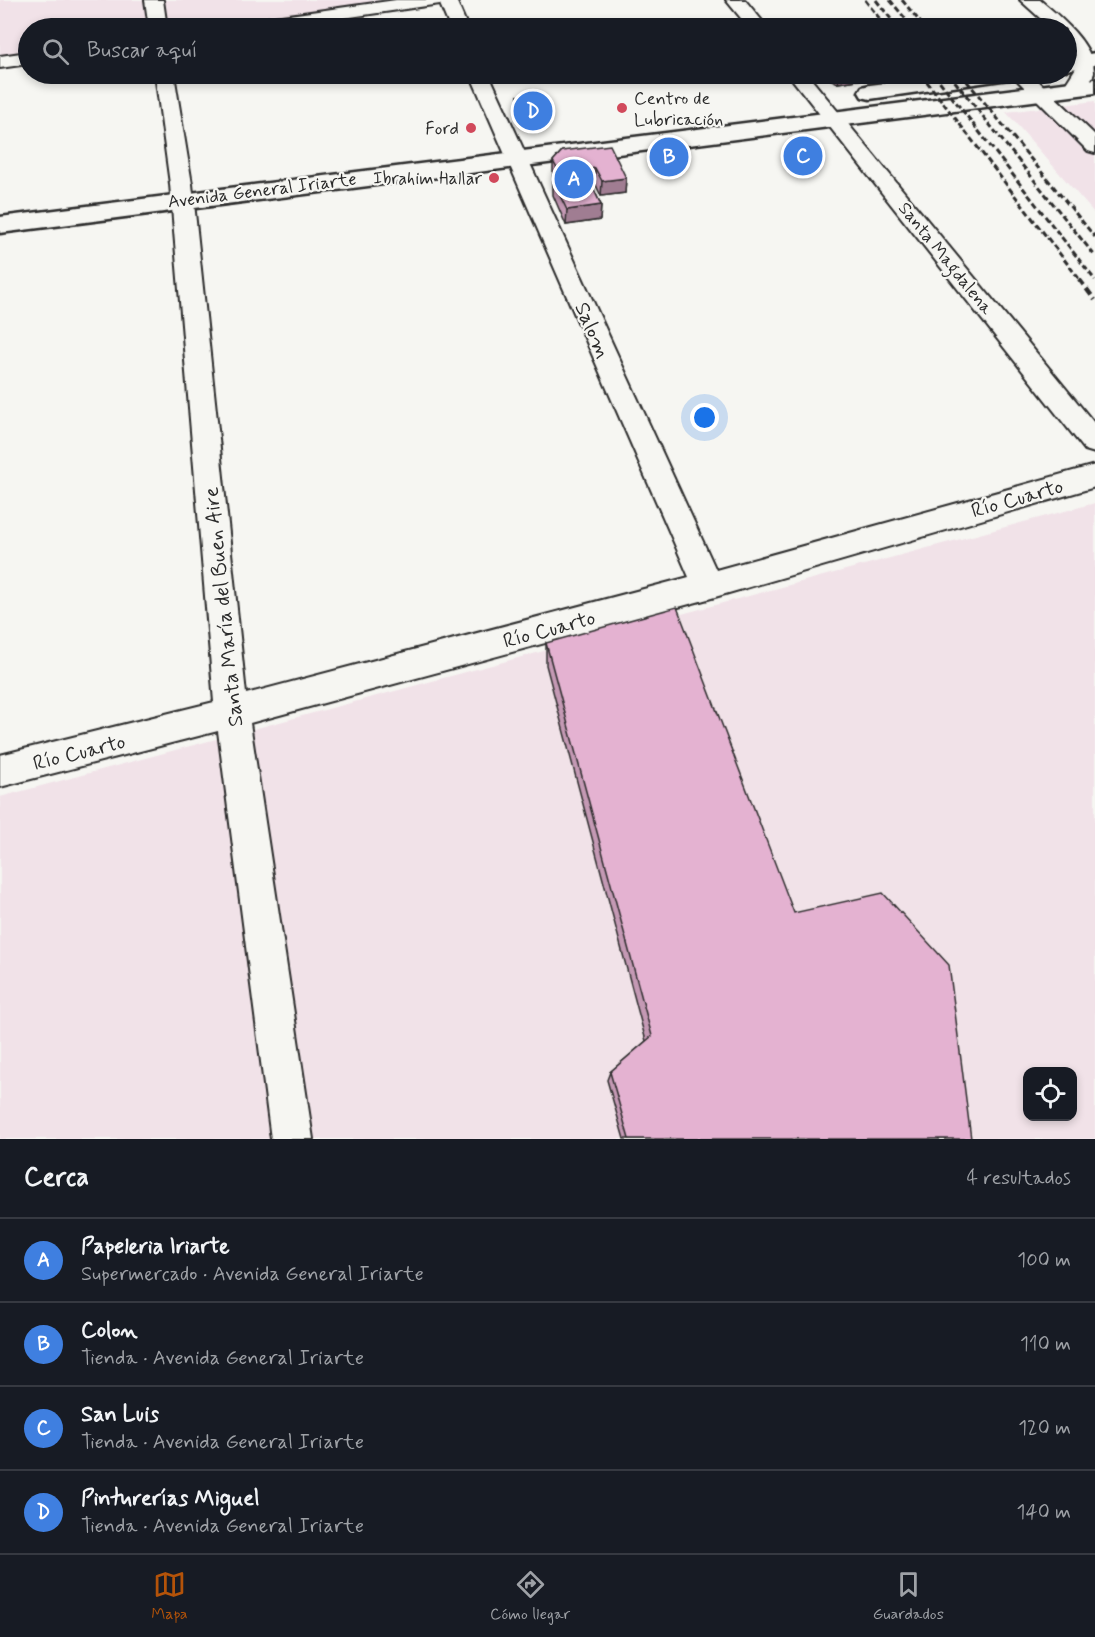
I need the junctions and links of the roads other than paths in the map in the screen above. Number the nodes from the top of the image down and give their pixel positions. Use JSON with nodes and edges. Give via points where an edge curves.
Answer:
{"nodes":[{"id":1,"x":154,"y":0,"type":"edge"},
{"id":2,"x":434,"y":0,"type":"edge"},
{"id":3,"x":447,"y":0,"type":"edge"},
{"id":4,"x":735,"y":0,"type":"edge"},
{"id":5,"x":1029,"y":0,"type":"edge"},
{"id":6,"x":157,"y":18,"type":"edge"},
{"id":7,"x":309,"y":18,"type":"edge"},
{"id":8,"x":455,"y":18,"type":"edge"},
{"id":9,"x":750,"y":18,"type":"edge"},
{"id":10,"x":1050,"y":18,"type":"edge"},
{"id":11,"x":1077,"y":41,"type":"edge"},
{"id":12,"x":18,"y":59,"type":"edge"},
{"id":13,"x":1093,"y":59,"type":"edge"},
{"id":14,"x":0,"y":62,"type":"edge"},
{"id":15,"x":1077,"y":62,"type":"edge"},
{"id":16,"x":166,"y":84,"type":"edge"},
{"id":17,"x":483,"y":84,"type":"edge"},
{"id":18,"x":809,"y":84,"type":"edge"},
{"id":19,"x":944,"y":84,"type":"edge"},
{"id":20,"x":1029,"y":84,"type":"edge"},
{"id":21,"x":1095,"y":86,"type":"edge"},
{"id":22,"x":1073,"y":88,"type":"junction"},
{"id":23,"x":1038,"y":93,"type":"junction"},
{"id":24,"x":795,"y":103,"type":"dead end"},
{"id":25,"x":835,"y":103,"type":"junction"},
{"id":26,"x":759,"y":107,"type":"dead end"},
{"id":27,"x":1095,"y":147,"type":"edge"},
{"id":28,"x":512,"y":150,"type":"junction"},
{"id":29,"x":182,"y":192,"type":"junction"},
{"id":30,"x":0,"y":208,"type":"edge"},
{"id":31,"x":0,"y":225,"type":"edge"},
{"id":32,"x":1095,"y":443,"type":"edge"},
{"id":33,"x":1095,"y":476,"type":"edge"},
{"id":34,"x":708,"y":586,"type":"junction"},
{"id":35,"x":232,"y":714,"type":"junction"},
{"id":36,"x":0,"y":771,"type":"edge"},
{"id":37,"x":292,"y":1139,"type":"edge"}],
"edges":[{"from":1,"to":6,"type":"street"},
{"from":2,"to":7,"type":"street"},
{"from":3,"to":8,"type":"street"},
{"from":4,"to":9,"type":"street"},
{"from":5,"to":10,"type":"street"},
{"from":11,"to":13,"type":"street"},
{"from":12,"to":14,"type":"street"},
{"from":13,"to":15,"type":"main road"},
{"from":13,"to":22,"type":"street","via":[[1088,78]]},
{"from":16,"to":29,"type":"street","name":"Santa María del Buen Aire"},
{"from":17,"to":28,"type":"street","name":"Salom"},
{"from":18,"to":25,"type":"street","name":"Santa Magdalena"},
{"from":19,"to":25,"type":"main road","name":"Avenida General Iriarte"},
{"from":20,"to":23,"type":"street"},
{"from":21,"to":22,"type":"main road","name":"Avenida General Iriarte"},
{"from":22,"to":23,"type":"main road","name":"Avenida General Iriarte"},
{"from":23,"to":25,"type":"main road","name":"Avenida General Iriarte"},
{"from":23,"to":27,"type":"street"},
{"from":24,"to":25,"type":"main road","name":"Avenida General Iriarte"},
{"from":25,"to":28,"type":"main road","name":"Avenida General Iriarte"},
{"from":25,"to":32,"type":"street","name":"Santa Magdalena"},
{"from":26,"to":28,"type":"main road","name":"Avenida General Iriarte"},
{"from":28,"to":29,"type":"main road","name":"Avenida General Iriarte"},
{"from":28,"to":34,"type":"street","name":"Salom"},
{"from":29,"to":30,"type":"main road","name":"Avenida General Iriarte"},
{"from":29,"to":31,"type":"main road","name":"Avenida General Iriarte"},
{"from":29,"to":35,"type":"street","name":"Santa María del Buen Aire"},
{"from":33,"to":34,"type":"street","name":"Río Cuarto"},
{"from":34,"to":35,"type":"street","name":"Río Cuarto"},
{"from":35,"to":36,"type":"street","name":"Río Cuarto"},
{"from":35,"to":37,"type":"street","name":"Santa María del Buen Aire"}]}
